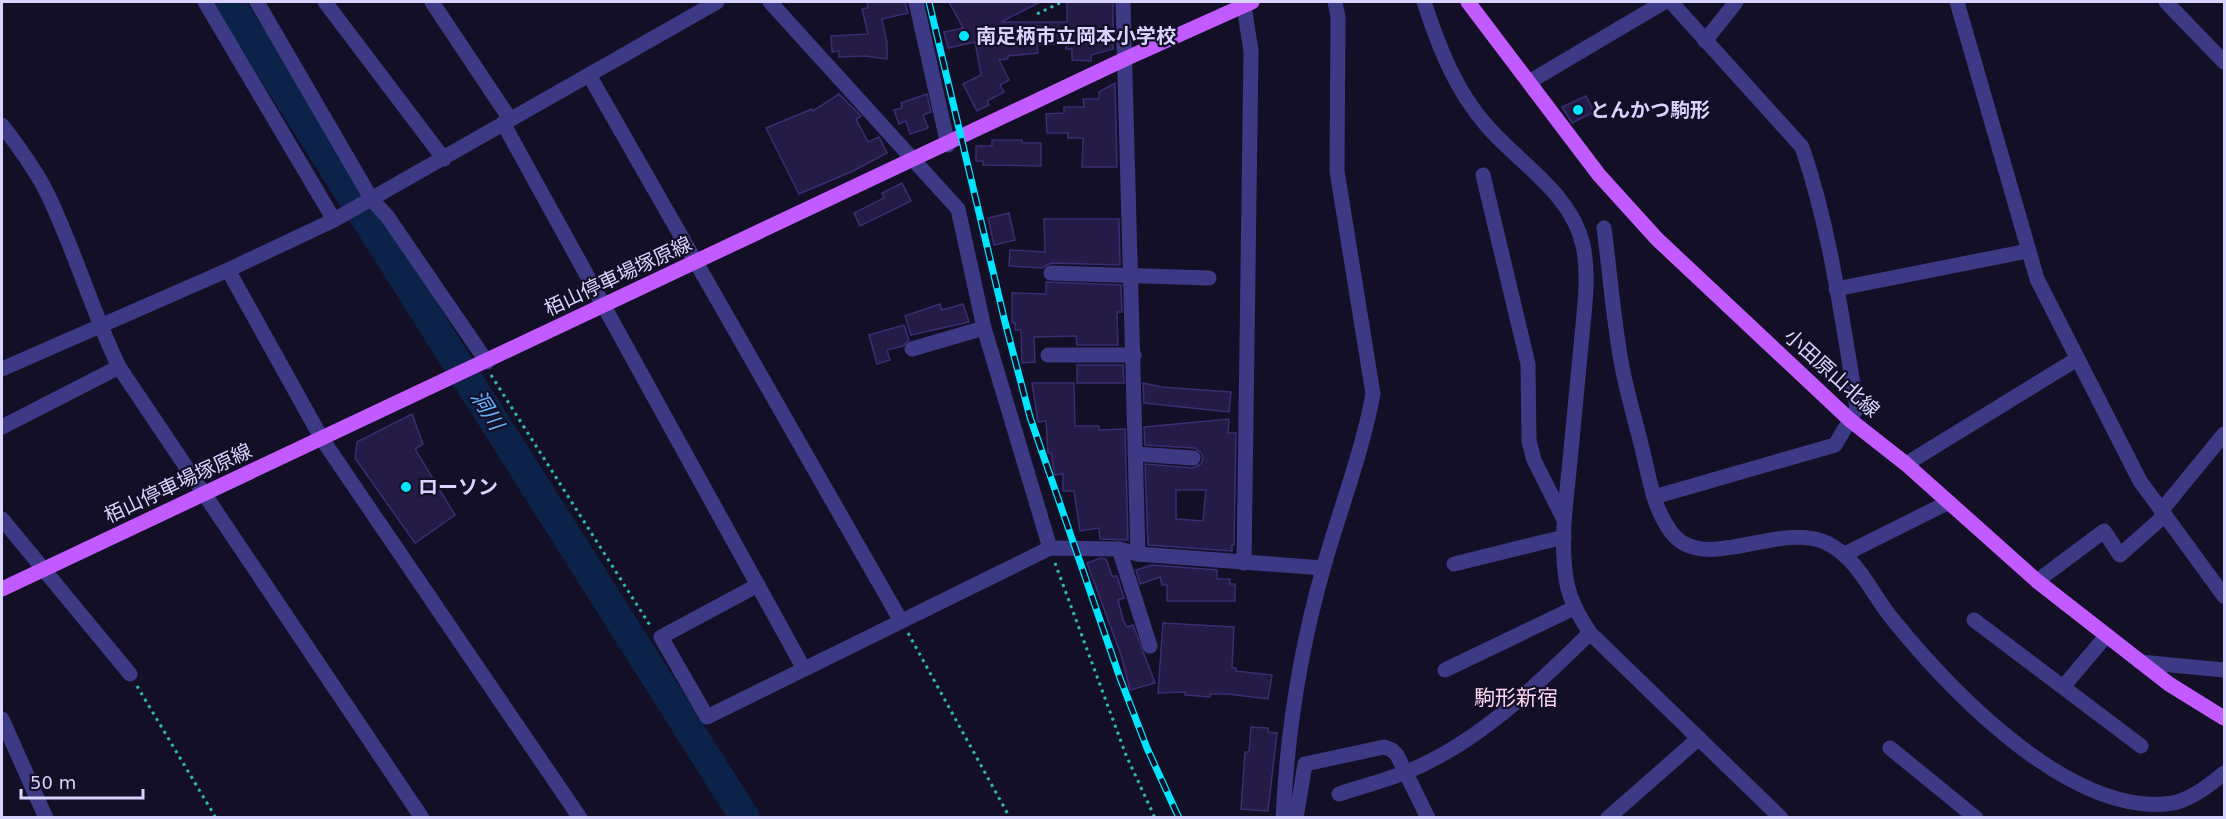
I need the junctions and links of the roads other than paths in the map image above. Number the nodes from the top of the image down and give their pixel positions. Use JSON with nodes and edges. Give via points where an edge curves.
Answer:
{"nodes":[{"id":1,"x":205,"y":2,"type":"edge"},
{"id":2,"x":257,"y":2,"type":"edge"},
{"id":3,"x":326,"y":2,"type":"edge"},
{"id":4,"x":432,"y":2,"type":"edge"},
{"id":5,"x":717,"y":2,"type":"edge"},
{"id":6,"x":770,"y":2,"type":"edge"},
{"id":7,"x":916,"y":2,"type":"edge"},
{"id":8,"x":1124,"y":2,"type":"edge"},
{"id":9,"x":1335,"y":2,"type":"edge"},
{"id":10,"x":1424,"y":2,"type":"edge"},
{"id":11,"x":1468,"y":2,"type":"edge"},
{"id":12,"x":1664,"y":2,"type":"edge"},
{"id":13,"x":1671,"y":2,"type":"edge"},
{"id":14,"x":1736,"y":2,"type":"edge"},
{"id":15,"x":1957,"y":2,"type":"edge"},
{"id":16,"x":2166,"y":2,"type":"edge"},
{"id":17,"x":1248,"y":4,"type":"edge"},
{"id":18,"x":1705,"y":40,"type":"junction"},
{"id":19,"x":1125,"y":59,"type":"junction"},
{"id":20,"x":2224,"y":62,"type":"edge"},
{"id":21,"x":589,"y":75,"type":"junction"},
{"id":22,"x":1529,"y":82,"type":"junction"},
{"id":23,"x":507,"y":121,"type":"junction"},
{"id":24,"x":2,"y":125,"type":"edge"},
{"id":25,"x":948,"y":145,"type":"junction"},
{"id":26,"x":444,"y":159,"type":"junction"},
{"id":27,"x":914,"y":160,"type":"junction"},
{"id":28,"x":1483,"y":176,"type":"dead end"},
{"id":29,"x":372,"y":200,"type":"junction"},
{"id":30,"x":334,"y":220,"type":"junction"},
{"id":31,"x":1604,"y":228,"type":"dead end"},
{"id":32,"x":2028,"y":251,"type":"junction"},
{"id":33,"x":695,"y":263,"type":"junction"},
{"id":34,"x":228,"y":270,"type":"junction"},
{"id":35,"x":1051,"y":273,"type":"dead end"},
{"id":36,"x":1132,"y":275,"type":"junction"},
{"id":37,"x":1209,"y":278,"type":"dead end"},
{"id":38,"x":1836,"y":289,"type":"junction"},
{"id":39,"x":603,"y":305,"type":"junction"},
{"id":40,"x":99,"y":327,"type":"junction"},
{"id":41,"x":984,"y":328,"type":"junction"},
{"id":42,"x":912,"y":349,"type":"dead end"},
{"id":43,"x":1047,"y":355,"type":"dead end"},
{"id":44,"x":1134,"y":355,"type":"junction"},
{"id":45,"x":2077,"y":359,"type":"junction"},
{"id":46,"x":487,"y":362,"type":"junction"},
{"id":47,"x":120,"y":367,"type":"junction"},
{"id":48,"x":2,"y":369,"type":"edge"},
{"id":49,"x":1850,"y":420,"type":"junction"},
{"id":50,"x":2,"y":427,"type":"edge"},
{"id":51,"x":2224,"y":434,"type":"edge"},
{"id":52,"x":322,"y":440,"type":"junction"},
{"id":53,"x":1136,"y":454,"type":"junction"},
{"id":54,"x":1193,"y":458,"type":"dead end"},
{"id":55,"x":1906,"y":464,"type":"junction"},
{"id":56,"x":204,"y":495,"type":"junction"},
{"id":57,"x":1654,"y":496,"type":"junction"},
{"id":58,"x":1949,"y":502,"type":"junction"},
{"id":59,"x":2163,"y":514,"type":"junction"},
{"id":60,"x":2,"y":519,"type":"edge"},
{"id":61,"x":1564,"y":520,"type":"junction"},
{"id":62,"x":1564,"y":537,"type":"junction"},
{"id":63,"x":1050,"y":548,"type":"junction"},
{"id":64,"x":1119,"y":549,"type":"junction"},
{"id":65,"x":1138,"y":554,"type":"junction"},
{"id":66,"x":1845,"y":555,"type":"junction"},
{"id":67,"x":1244,"y":563,"type":"junction"},
{"id":68,"x":1454,"y":564,"type":"dead end"},
{"id":69,"x":1323,"y":568,"type":"junction"},
{"id":70,"x":41,"y":570,"type":"junction"},
{"id":71,"x":2037,"y":581,"type":"junction"},
{"id":72,"x":758,"y":585,"type":"junction"},
{"id":73,"x":2,"y":589,"type":"edge"},
{"id":74,"x":2224,"y":596,"type":"edge"},
{"id":75,"x":1574,"y":608,"type":"junction"},
{"id":76,"x":1974,"y":620,"type":"dead end"},
{"id":77,"x":901,"y":621,"type":"junction"},
{"id":78,"x":1590,"y":633,"type":"junction"},
{"id":79,"x":2106,"y":636,"type":"junction"},
{"id":80,"x":1150,"y":646,"type":"dead end"},
{"id":81,"x":2140,"y":662,"type":"junction"},
{"id":82,"x":804,"y":669,"type":"junction"},
{"id":83,"x":1445,"y":670,"type":"dead end"},
{"id":84,"x":2224,"y":670,"type":"edge"},
{"id":85,"x":130,"y":674,"type":"road end"},
{"id":86,"x":2063,"y":687,"type":"junction"},
{"id":87,"x":2224,"y":718,"type":"edge"},
{"id":88,"x":2,"y":719,"type":"edge"},
{"id":89,"x":1699,"y":738,"type":"junction"},
{"id":90,"x":2141,"y":746,"type":"dead end"},
{"id":91,"x":1890,"y":748,"type":"dead end"},
{"id":92,"x":1405,"y":772,"type":"junction"},
{"id":93,"x":2224,"y":773,"type":"edge"},
{"id":94,"x":1339,"y":794,"type":"dead end"},
{"id":95,"x":46,"y":818,"type":"edge"},
{"id":96,"x":422,"y":818,"type":"edge"},
{"id":97,"x":580,"y":818,"type":"edge"},
{"id":98,"x":1283,"y":818,"type":"edge"},
{"id":99,"x":1296,"y":818,"type":"edge"},
{"id":100,"x":1428,"y":818,"type":"edge"},
{"id":101,"x":1608,"y":818,"type":"edge"},
{"id":102,"x":1780,"y":818,"type":"edge"},
{"id":103,"x":1976,"y":818,"type":"edge"}],
"edges":[{"from":1,"to":30,"type":"street"},
{"from":2,"to":29,"type":"street"},
{"from":3,"to":26,"type":"street"},
{"from":4,"to":23,"type":"street"},
{"from":5,"to":21,"type":"street"},
{"from":6,"to":27,"type":"street"},
{"from":7,"to":25,"type":"street"},
{"from":8,"to":19,"type":"street"},
{"from":9,"to":69,"type":"street","via":[[1337,171],[1373,394]]},
{"from":10,"to":61,"type":"street","via":[[1446,64],[1465,96],[1487,127],[1535,172],[1571,214],[1583,245],[1584,316]]},
{"from":11,"to":22,"type":"main road","name":"小田原山北線"},
{"from":12,"to":22,"type":"street"},
{"from":13,"to":18,"type":"street"},
{"from":14,"to":18,"type":"street"},
{"from":15,"to":32,"type":"street"},
{"from":16,"to":20,"type":"street"},
{"from":17,"to":19,"type":"main road","name":"栢山停車場塚原線"},
{"from":17,"to":67,"type":"street","via":[[1251,51]]},
{"from":18,"to":38,"type":"street","via":[[1802,147],[1812,175]]},
{"from":19,"to":25,"type":"main road","name":"栢山停車場塚原線"},
{"from":19,"to":36,"type":"street"},
{"from":21,"to":23,"type":"street"},
{"from":21,"to":33,"type":"street"},
{"from":22,"to":49,"type":"main road","name":"小田原山北線","via":[[1627,207]]},
{"from":23,"to":26,"type":"street"},
{"from":23,"to":39,"type":"street"},
{"from":24,"to":40,"type":"street","via":[[48,195]]},
{"from":25,"to":27,"type":"main road","name":"栢山停車場塚原線"},
{"from":26,"to":29,"type":"street"},
{"from":27,"to":33,"type":"main road","name":"栢山停車場塚原線"},
{"from":27,"to":41,"type":"street","via":[[958,209]]},
{"from":28,"to":61,"type":"street","via":[[1528,364],[1529,441],[1534,460]]},
{"from":29,"to":30,"type":"street"},
{"from":29,"to":46,"type":"street"},
{"from":30,"to":34,"type":"street"},
{"from":31,"to":57,"type":"street","via":[[1621,362]]},
{"from":32,"to":38,"type":"street"},
{"from":32,"to":45,"type":"street","via":[[2037,279]]},
{"from":33,"to":39,"type":"main road","name":"栢山停車場塚原線"},
{"from":33,"to":77,"type":"street"},
{"from":34,"to":40,"type":"street"},
{"from":34,"to":52,"type":"street"},
{"from":35,"to":36,"type":"street"},
{"from":36,"to":37,"type":"street"},
{"from":36,"to":44,"type":"street"},
{"from":38,"to":49,"type":"street","via":[[1857,408]]},
{"from":39,"to":46,"type":"main road","name":"栢山停車場塚原線"},
{"from":39,"to":72,"type":"street"},
{"from":40,"to":47,"type":"street"},
{"from":40,"to":48,"type":"street"},
{"from":41,"to":42,"type":"street"},
{"from":41,"to":63,"type":"street"},
{"from":43,"to":44,"type":"street"},
{"from":44,"to":53,"type":"street"},
{"from":45,"to":55,"type":"street"},
{"from":45,"to":59,"type":"street","via":[[2140,481]]},
{"from":46,"to":52,"type":"main road","name":"栢山停車場塚原線"},
{"from":47,"to":50,"type":"street"},
{"from":47,"to":56,"type":"street"},
{"from":49,"to":55,"type":"main road","name":"小田原山北線"},
{"from":49,"to":57,"type":"street","via":[[1835,445]]},
{"from":51,"to":59,"type":"street"},
{"from":52,"to":56,"type":"main road","name":"栢山停車場塚原線"},
{"from":52,"to":97,"type":"street"},
{"from":53,"to":54,"type":"street"},
{"from":53,"to":65,"type":"street"},
{"from":55,"to":58,"type":"main road","name":"小田原山北線"},
{"from":56,"to":70,"type":"main road","name":"栢山停車場塚原線"},
{"from":56,"to":96,"type":"street"},
{"from":57,"to":66,"type":"street","via":[[1672,534],[1708,551],[1786,536],[1808,537]]},
{"from":58,"to":66,"type":"street"},
{"from":58,"to":71,"type":"main road","name":"小田原山北線"},
{"from":59,"to":71,"type":"street","via":[[2120,555],[2104,531]]},
{"from":59,"to":74,"type":"street"},
{"from":60,"to":70,"type":"street"},
{"from":61,"to":62,"type":"street"},
{"from":62,"to":68,"type":"street"},
{"from":62,"to":75,"type":"street","via":[[1567,584]]},
{"from":63,"to":64,"type":"street"},
{"from":63,"to":77,"type":"street"},
{"from":64,"to":65,"type":"street"},
{"from":64,"to":80,"type":"street"},
{"from":65,"to":67,"type":"street"},
{"from":66,"to":93,"type":"street","via":[[1893,620],[1939,671],[1989,724],[2040,765],[2092,792],[2151,805],[2192,795]]},
{"from":67,"to":69,"type":"street"},
{"from":69,"to":98,"type":"street","via":[[1302,662]]},
{"from":70,"to":73,"type":"main road","name":"栢山停車場塚原線"},
{"from":70,"to":85,"type":"street"},
{"from":71,"to":79,"type":"main road","name":"小田原山北線"},
{"from":72,"to":82,"type":"street"},
{"from":72,"to":82,"type":"street","via":[[661,637],[707,717]]},
{"from":75,"to":78,"type":"street"},
{"from":75,"to":83,"type":"street"},
{"from":76,"to":86,"type":"street"},
{"from":77,"to":82,"type":"street"},
{"from":78,"to":89,"type":"street"},
{"from":78,"to":92,"type":"street","via":[[1528,694],[1455,746]]},
{"from":79,"to":81,"type":"main road","name":"小田原山北線"},
{"from":79,"to":86,"type":"street"},
{"from":81,"to":84,"type":"street"},
{"from":81,"to":87,"type":"main road","name":"小田原山北線"},
{"from":86,"to":90,"type":"street"},
{"from":88,"to":95,"type":"street"},
{"from":89,"to":101,"type":"street"},
{"from":89,"to":102,"type":"street"},
{"from":91,"to":103,"type":"street"},
{"from":92,"to":94,"type":"street"},
{"from":92,"to":99,"type":"street","via":[[1392,750],[1384,747],[1305,764]]},
{"from":92,"to":100,"type":"street"}]}
